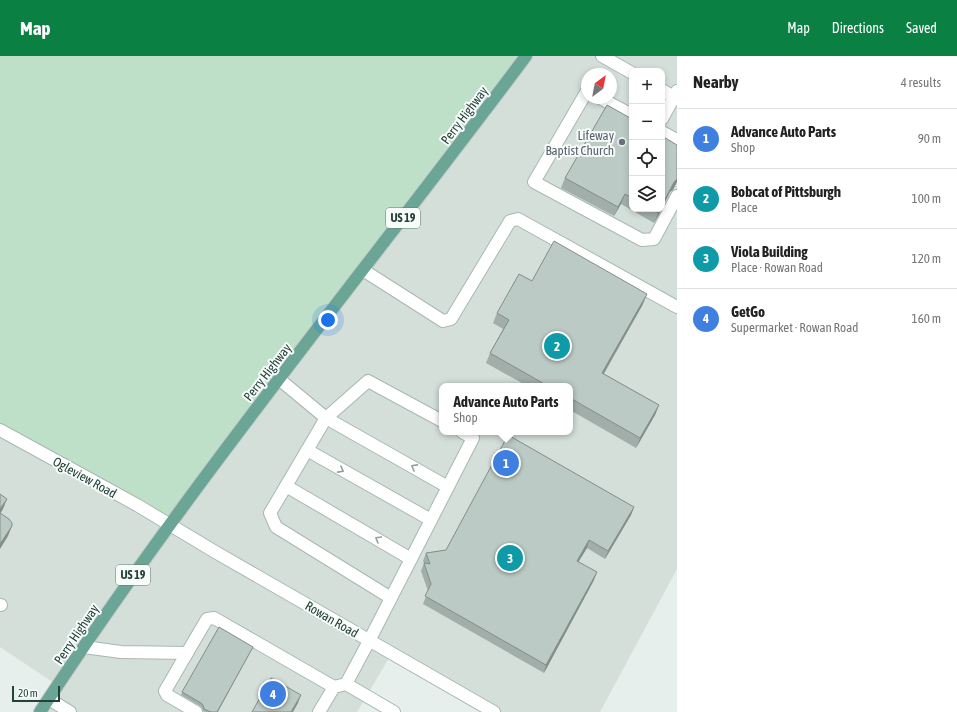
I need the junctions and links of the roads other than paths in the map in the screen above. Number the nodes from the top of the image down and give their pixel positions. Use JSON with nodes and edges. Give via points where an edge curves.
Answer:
{"nodes":[{"id":1,"x":526,"y":56,"type":"edge"},
{"id":2,"x":602,"y":56,"type":"edge"},
{"id":3,"x":629,"y":71,"type":"edge"},
{"id":4,"x":665,"y":91,"type":"edge"},
{"id":5,"x":676,"y":95,"type":"edge"},
{"id":6,"x":581,"y":101,"type":"edge"},
{"id":7,"x":611,"y":104,"type":"edge"},
{"id":8,"x":629,"y":113,"type":"edge"},
{"id":9,"x":665,"y":114,"type":"edge"},
{"id":10,"x":665,"y":134,"type":"edge"},
{"id":11,"x":677,"y":140,"type":"edge"},
{"id":12,"x":677,"y":196,"type":"edge"},
{"id":13,"x":363,"y":270,"type":"junction"},
{"id":14,"x":677,"y":307,"type":"edge"},
{"id":15,"x":279,"y":379,"type":"junction"},
{"id":16,"x":326,"y":418,"type":"junction"},
{"id":17,"x":439,"y":419,"type":"edge"},
{"id":18,"x":0,"y":430,"type":"edge"},
{"id":19,"x":468,"y":435,"type":"edge"},
{"id":20,"x":307,"y":450,"type":"junction"},
{"id":21,"x":286,"y":486,"type":"junction"},
{"id":22,"x":448,"y":487,"type":"junction"},
{"id":23,"x":431,"y":520,"type":"junction"},
{"id":24,"x":170,"y":525,"type":"junction"},
{"id":25,"x":411,"y":559,"type":"junction"},
{"id":26,"x":391,"y":598,"type":"junction"},
{"id":27,"x":369,"y":641,"type":"junction"},
{"id":28,"x":84,"y":647,"type":"junction"},
{"id":29,"x":187,"y":653,"type":"junction"},
{"id":30,"x":346,"y":684,"type":"junction"},
{"id":31,"x":334,"y":687,"type":"junction"},
{"id":32,"x":49,"y":699,"type":"junction"},
{"id":33,"x":40,"y":712,"type":"edge"},
{"id":34,"x":70,"y":712,"type":"edge"},
{"id":35,"x":196,"y":712,"type":"edge"},
{"id":36,"x":319,"y":712,"type":"edge"},
{"id":37,"x":394,"y":712,"type":"edge"},
{"id":38,"x":494,"y":712,"type":"edge"}],
"edges":[{"from":1,"to":13,"type":"main road","name":"Perry Highway","number":"US 19"},
{"from":2,"to":3,"type":"street"},
{"from":4,"to":5,"type":"street"},
{"from":5,"to":9,"type":"street"},
{"from":6,"to":12,"type":"street","via":[[534,182],[642,240],[654,238]]},
{"from":7,"to":8,"type":"street"},
{"from":10,"to":11,"type":"street"},
{"from":13,"to":14,"type":"street","via":[[443,321],[451,319],[510,221],[518,219]]},
{"from":13,"to":15,"type":"main road","name":"Perry Highway","number":"US 19"},
{"from":15,"to":16,"type":"street"},
{"from":15,"to":24,"type":"main road","name":"Perry Highway","number":"US 19"},
{"from":16,"to":17,"type":"street","via":[[368,381]]},
{"from":16,"to":20,"type":"street"},
{"from":22,"to":16,"type":"street","one_way":true},
{"from":18,"to":24,"type":"street","name":"Ogleview Road"},
{"from":19,"to":22,"type":"street","via":[[473,438]]},
{"from":20,"to":21,"type":"street"},
{"from":20,"to":23,"type":"street","one_way":true},
{"from":25,"to":21,"type":"street","one_way":true},
{"from":21,"to":26,"type":"street","via":[[270,513],[276,527]]},
{"from":22,"to":23,"type":"street"},
{"from":23,"to":25,"type":"street"},
{"from":24,"to":27,"type":"street","name":"Rowan Road"},
{"from":24,"to":28,"type":"main road","name":"Perry Highway","number":"US 19"},
{"from":25,"to":26,"type":"street"},
{"from":26,"to":27,"type":"street"},
{"from":27,"to":30,"type":"street"},
{"from":27,"to":38,"type":"street","name":"Rowan Road"},
{"from":28,"to":29,"type":"street","via":[[120,652]]},
{"from":28,"to":32,"type":"main road","name":"Perry Highway","number":"US 19"},
{"from":29,"to":31,"type":"street","via":[[207,620],[214,618]]},
{"from":29,"to":35,"type":"street","via":[[165,691],[167,695]]},
{"from":30,"to":31,"type":"street"},
{"from":30,"to":37,"type":"street"},
{"from":31,"to":36,"type":"street"},
{"from":32,"to":33,"type":"main road","name":"Perry Highway","number":"US 19"},
{"from":32,"to":34,"type":"street"}]}
